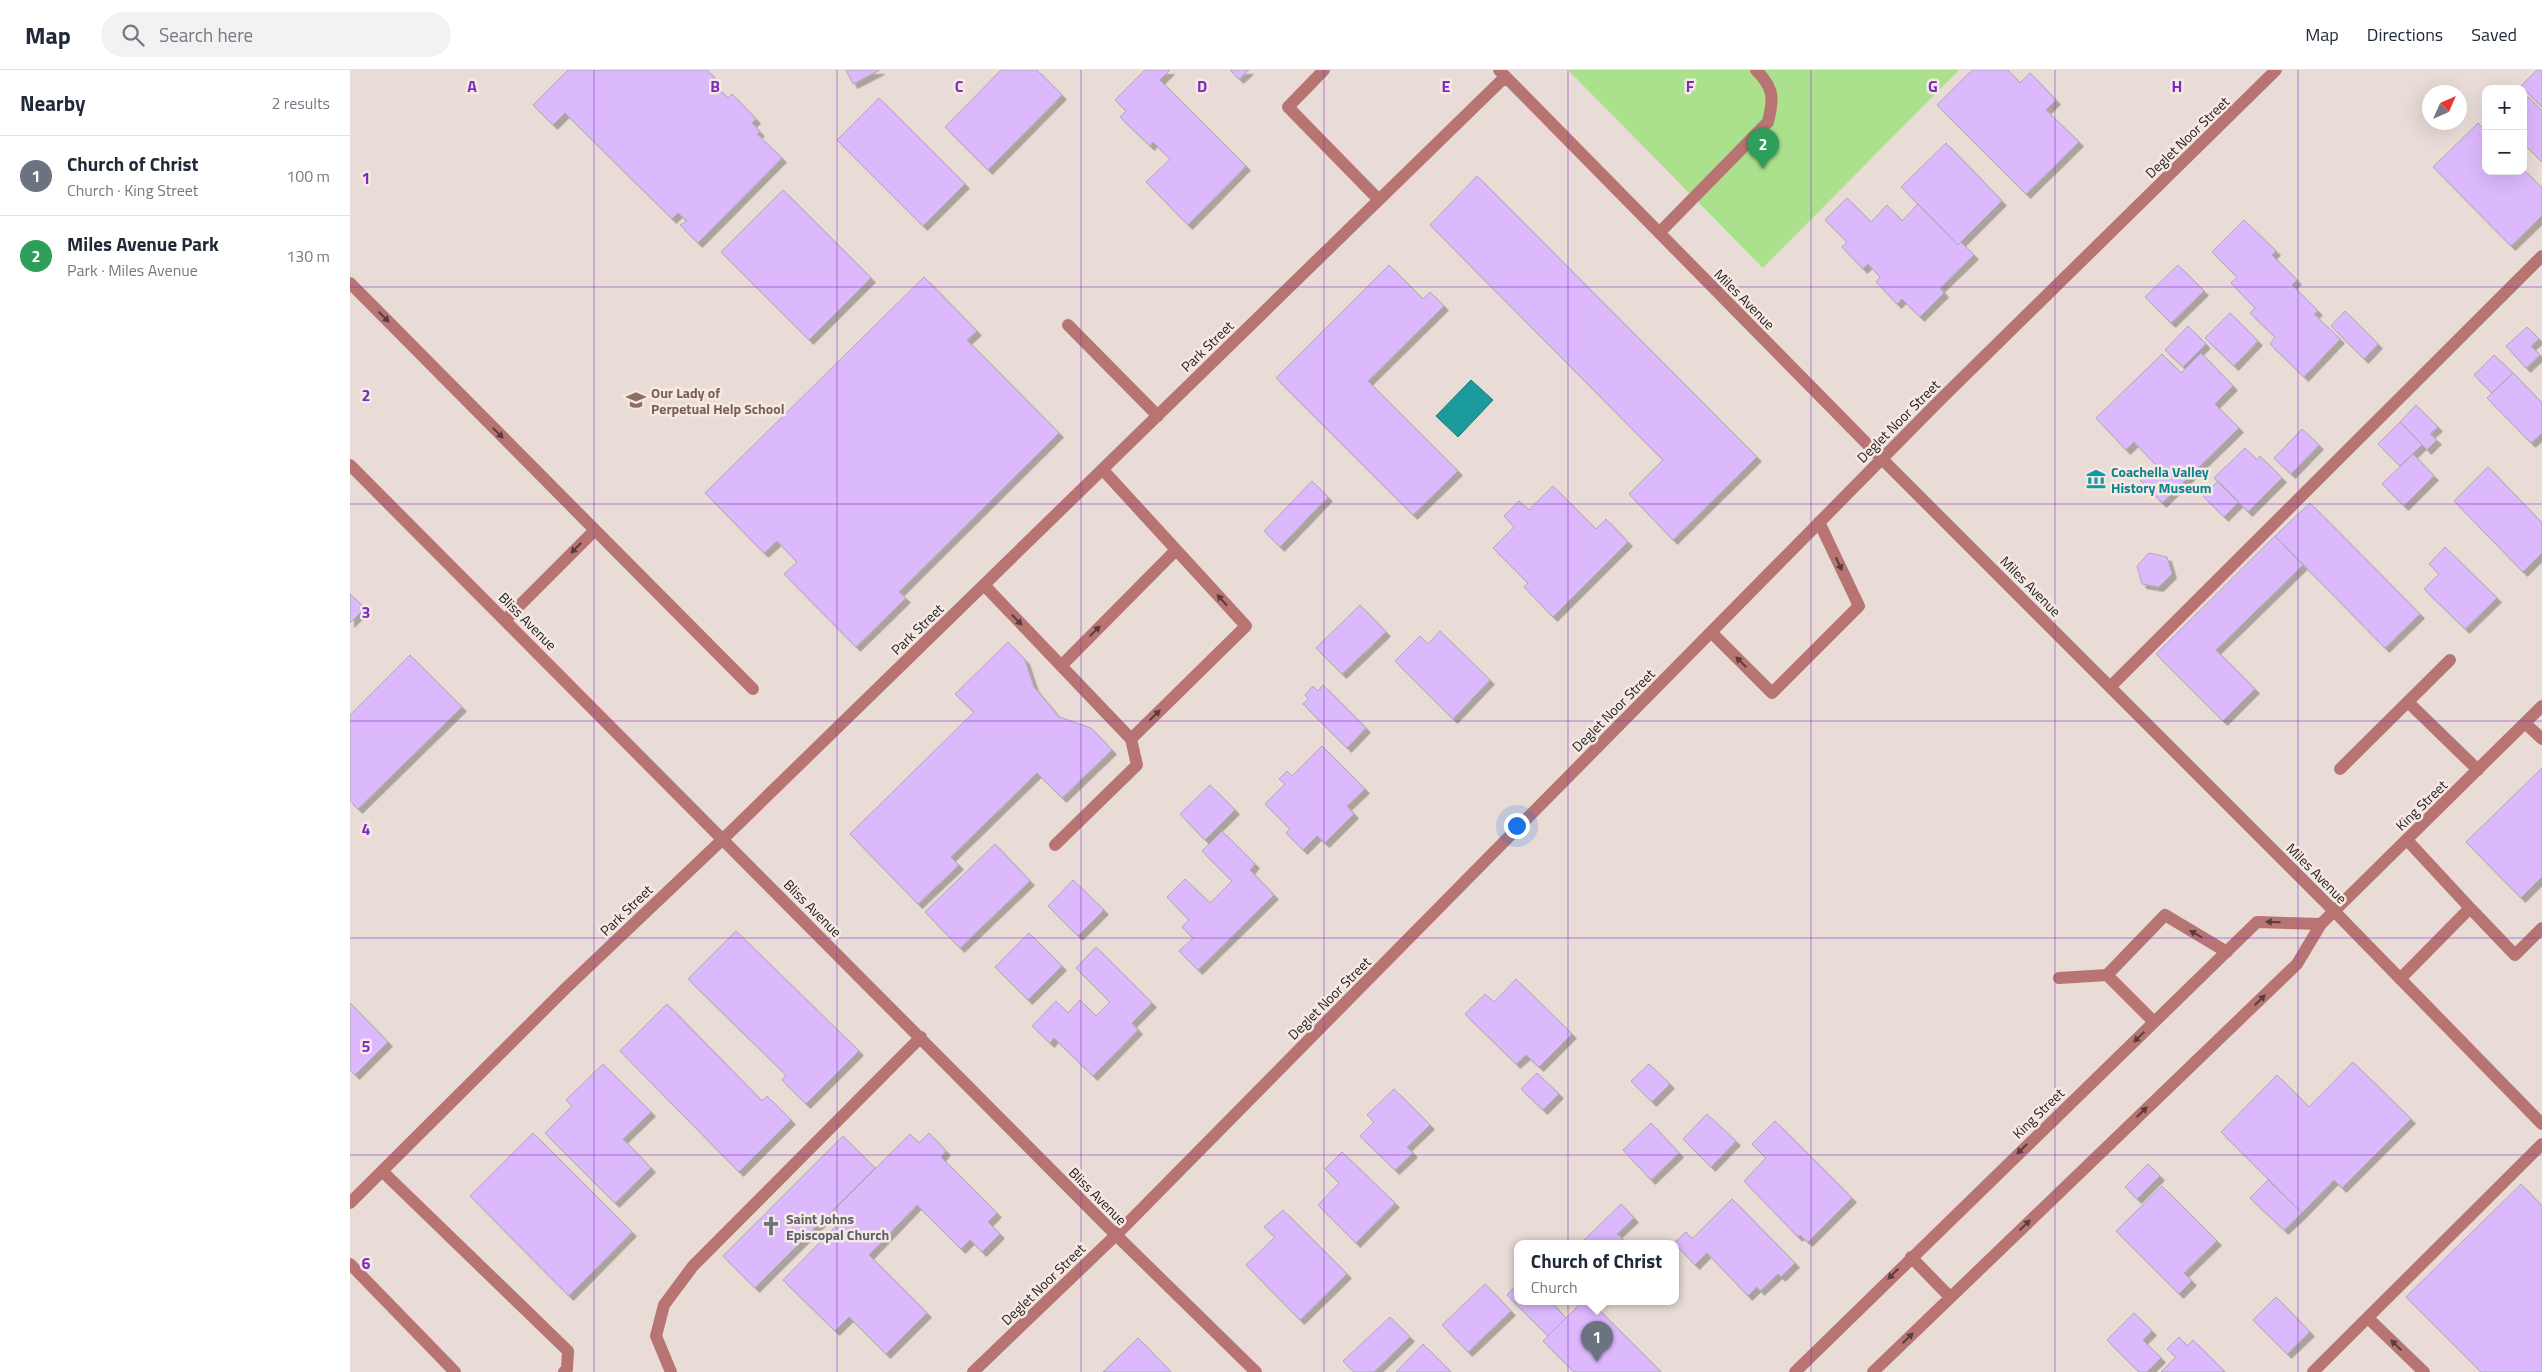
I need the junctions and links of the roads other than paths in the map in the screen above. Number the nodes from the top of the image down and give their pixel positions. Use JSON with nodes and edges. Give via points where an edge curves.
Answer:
{"nodes":[{"id":1,"x":1324,"y":70,"type":"edge"},
{"id":2,"x":1756,"y":70,"type":"edge"},
{"id":3,"x":2276,"y":70,"type":"edge"},
{"id":4,"x":1502,"y":73,"type":"edge"},
{"id":5,"x":1379,"y":200,"type":"junction"},
{"id":6,"x":1659,"y":233,"type":"junction"},
{"id":7,"x":2542,"y":256,"type":"edge"},
{"id":8,"x":350,"y":283,"type":"edge"},
{"id":9,"x":1068,"y":326,"type":"dead end"},
{"id":10,"x":1158,"y":416,"type":"junction"},
{"id":11,"x":1882,"y":459,"type":"junction"},
{"id":12,"x":350,"y":465,"type":"edge"},
{"id":13,"x":1102,"y":470,"type":"junction"},
{"id":14,"x":1819,"y":522,"type":"junction"},
{"id":15,"x":594,"y":530,"type":"junction"},
{"id":16,"x":1176,"y":550,"type":"junction"},
{"id":17,"x":984,"y":585,"type":"junction"},
{"id":18,"x":505,"y":620,"type":"junction"},
{"id":19,"x":1711,"y":632,"type":"junction"},
{"id":20,"x":2450,"y":660,"type":"dead end"},
{"id":21,"x":1061,"y":666,"type":"junction"},
{"id":22,"x":2111,"y":686,"type":"junction"},
{"id":23,"x":753,"y":690,"type":"dead end"},
{"id":24,"x":2408,"y":702,"type":"junction"},
{"id":25,"x":2542,"y":706,"type":"edge"},
{"id":26,"x":2525,"y":723,"type":"junction"},
{"id":27,"x":1131,"y":739,"type":"junction"},
{"id":28,"x":2542,"y":740,"type":"edge"},
{"id":29,"x":2340,"y":769,"type":"dead end"},
{"id":30,"x":2478,"y":770,"type":"junction"},
{"id":31,"x":723,"y":838,"type":"junction"},
{"id":32,"x":2407,"y":840,"type":"junction"},
{"id":33,"x":1055,"y":845,"type":"dead end"},
{"id":34,"x":2470,"y":908,"type":"junction"},
{"id":35,"x":2334,"y":912,"type":"junction"},
{"id":36,"x":2321,"y":924,"type":"junction"},
{"id":37,"x":2542,"y":928,"type":"edge"},
{"id":38,"x":2227,"y":952,"type":"junction"},
{"id":39,"x":2107,"y":975,"type":"junction"},
{"id":40,"x":2059,"y":978,"type":"dead end"},
{"id":41,"x":2400,"y":979,"type":"junction"},
{"id":42,"x":2154,"y":1022,"type":"junction"},
{"id":43,"x":921,"y":1037,"type":"junction"},
{"id":44,"x":2542,"y":1124,"type":"edge"},
{"id":45,"x":2542,"y":1144,"type":"edge"},
{"id":46,"x":382,"y":1171,"type":"junction"},
{"id":47,"x":350,"y":1203,"type":"edge"},
{"id":48,"x":1116,"y":1235,"type":"junction"},
{"id":49,"x":1911,"y":1257,"type":"junction"},
{"id":50,"x":350,"y":1264,"type":"edge"},
{"id":51,"x":1950,"y":1297,"type":"junction"},
{"id":52,"x":2368,"y":1318,"type":"junction"},
{"id":53,"x":455,"y":1372,"type":"edge"},
{"id":54,"x":564,"y":1372,"type":"edge"},
{"id":55,"x":670,"y":1372,"type":"edge"},
{"id":56,"x":973,"y":1372,"type":"edge"},
{"id":57,"x":1256,"y":1372,"type":"edge"},
{"id":58,"x":1794,"y":1372,"type":"edge"},
{"id":59,"x":1873,"y":1372,"type":"edge"},
{"id":60,"x":2313,"y":1372,"type":"edge"},
{"id":61,"x":2424,"y":1372,"type":"edge"}],
"edges":[{"from":1,"to":5,"type":"street","via":[[1288,107]]},
{"from":2,"to":6,"type":"street","via":[[1765,80],[1773,98],[1768,122]]},
{"from":3,"to":11,"type":"street","name":"Deglet Noor Street"},
{"from":4,"to":5,"type":"street","name":"Park Street"},
{"from":4,"to":6,"type":"street","name":"Miles Avenue"},
{"from":5,"to":10,"type":"street","name":"Park Street"},
{"from":6,"to":11,"type":"street","name":"Miles Avenue"},
{"from":7,"to":22,"type":"street"},
{"from":8,"to":15,"type":"street","one_way":true},
{"from":9,"to":10,"type":"street"},
{"from":10,"to":13,"type":"street","name":"Park Street"},
{"from":11,"to":14,"type":"street","name":"Deglet Noor Street"},
{"from":11,"to":22,"type":"street","name":"Miles Avenue"},
{"from":12,"to":18,"type":"street","name":"Bliss Avenue"},
{"from":13,"to":16,"type":"street"},
{"from":13,"to":17,"type":"street","name":"Park Street"},
{"from":14,"to":19,"type":"street","name":"Deglet Noor Street"},
{"from":14,"to":19,"type":"street","one_way":true,"via":[[1859,606],[1772,693]]},
{"from":15,"to":18,"type":"street","one_way":true},
{"from":15,"to":23,"type":"street"},
{"from":21,"to":16,"type":"street","one_way":true},
{"from":27,"to":16,"type":"street","one_way":true,"via":[[1246,626]]},
{"from":17,"to":21,"type":"street","one_way":true},
{"from":17,"to":31,"type":"street","name":"Park Street"},
{"from":18,"to":31,"type":"street","name":"Bliss Avenue"},
{"from":19,"to":48,"type":"street","name":"Deglet Noor Street"},
{"from":20,"to":24,"type":"street"},
{"from":21,"to":27,"type":"street"},
{"from":22,"to":35,"type":"street","name":"Miles Avenue"},
{"from":24,"to":29,"type":"street"},
{"from":24,"to":30,"type":"street"},
{"from":25,"to":26,"type":"street","name":"King Street"},
{"from":26,"to":28,"type":"street"},
{"from":26,"to":30,"type":"street","name":"King Street"},
{"from":27,"to":33,"type":"street","via":[[1137,765]]},
{"from":30,"to":32,"type":"street","name":"King Street"},
{"from":31,"to":43,"type":"street","name":"Bliss Avenue"},
{"from":31,"to":46,"type":"street","name":"Park Street"},
{"from":32,"to":34,"type":"street"},
{"from":32,"to":35,"type":"street","name":"King Street"},
{"from":34,"to":37,"type":"street","via":[[2515,955]]},
{"from":34,"to":41,"type":"street"},
{"from":35,"to":36,"type":"street","name":"King Street"},
{"from":35,"to":41,"type":"street","name":"Miles Avenue"},
{"from":36,"to":38,"type":"street","name":"King Street","one_way":true,"via":[[2257,922]]},
{"from":51,"to":36,"type":"street","name":"King Street","one_way":true,"via":[[2297,964]]},
{"from":38,"to":39,"type":"street","one_way":true,"via":[[2165,916]]},
{"from":38,"to":42,"type":"street","name":"King Street"},
{"from":39,"to":40,"type":"street"},
{"from":39,"to":42,"type":"street"},
{"from":41,"to":44,"type":"street","name":"Miles Avenue"},
{"from":42,"to":49,"type":"street","name":"King Street","one_way":true},
{"from":43,"to":48,"type":"street","name":"Bliss Avenue"},
{"from":43,"to":55,"type":"street","via":[[694,1266],[664,1305],[656,1336]]},
{"from":45,"to":52,"type":"street"},
{"from":46,"to":47,"type":"street","name":"Park Street"},
{"from":46,"to":54,"type":"street","via":[[568,1351]]},
{"from":48,"to":56,"type":"street","name":"Deglet Noor Street"},
{"from":48,"to":57,"type":"street","name":"Bliss Avenue"},
{"from":49,"to":51,"type":"street"},
{"from":49,"to":58,"type":"street","name":"King Street","one_way":true},
{"from":50,"to":53,"type":"street"},
{"from":59,"to":51,"type":"street","name":"King Street","one_way":true},
{"from":52,"to":60,"type":"street"},
{"from":61,"to":52,"type":"street","one_way":true}]}
